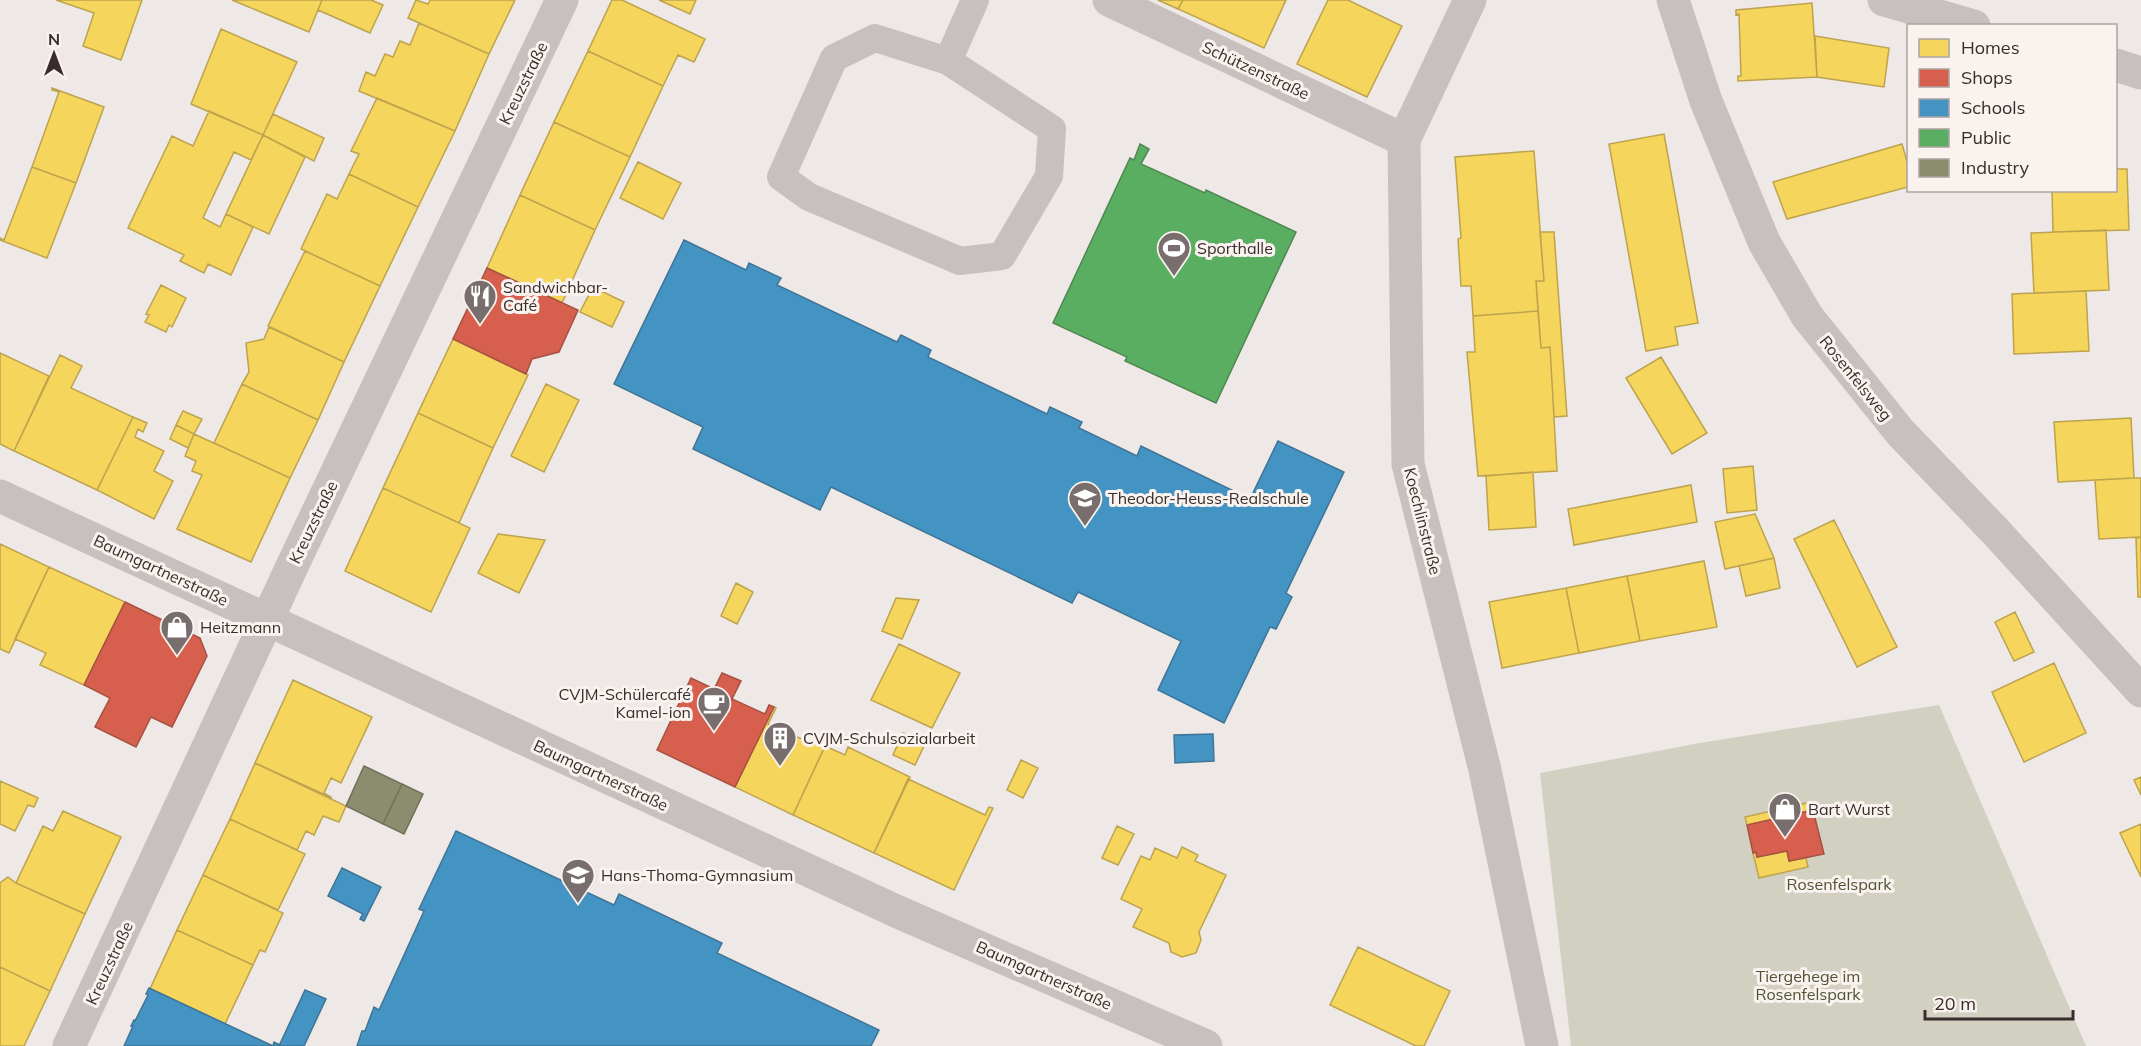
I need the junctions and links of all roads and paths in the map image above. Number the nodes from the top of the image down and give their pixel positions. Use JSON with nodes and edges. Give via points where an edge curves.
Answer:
{"nodes":[{"id":1,"x":562,"y":0,"type":"edge"},
{"id":2,"x":975,"y":0,"type":"edge"},
{"id":3,"x":1109,"y":0,"type":"edge"},
{"id":4,"x":1470,"y":0,"type":"edge"},
{"id":5,"x":1673,"y":0,"type":"edge"},
{"id":6,"x":1884,"y":0,"type":"edge"},
{"id":7,"x":1967,"y":24,"type":"edge"},
{"id":8,"x":948,"y":61,"type":"junction"},
{"id":9,"x":2117,"y":67,"type":"edge"},
{"id":10,"x":2141,"y":73,"type":"edge"},
{"id":11,"x":1404,"y":140,"type":"junction"},
{"id":12,"x":0,"y":496,"type":"edge"},
{"id":13,"x":267,"y":619,"type":"junction"},
{"id":14,"x":2141,"y":691,"type":"edge"},
{"id":15,"x":69,"y":1046,"type":"edge"},
{"id":16,"x":1206,"y":1046,"type":"edge"},
{"id":17,"x":1542,"y":1046,"type":"edge"}],
"edges":[{"from":1,"to":13,"type":"street","name":"Kreuzstraße"},
{"from":2,"to":8,"type":"lane"},
{"from":3,"to":11,"type":"street","name":"Schützenstraße"},
{"from":4,"to":11,"type":"street","name":"Koechlinstraße"},
{"from":5,"to":14,"type":"street","name":"Rosenfelsweg","via":[[1706,101],[1764,242],[1807,316],[1900,432]]},
{"from":6,"to":7,"type":"street"},
{"from":8,"to":8,"type":"lane","via":[[1052,129],[1049,176],[1002,256],[960,261],[809,197],[781,177],[834,58],[875,38]]},
{"from":9,"to":10,"type":"street"},
{"from":11,"to":17,"type":"street","name":"Koechlinstraße","via":[[1408,464],[1485,770]]},
{"from":12,"to":13,"type":"street","name":"Baumgartnerstraße"},
{"from":13,"to":15,"type":"street","name":"Kreuzstraße"},
{"from":13,"to":16,"type":"street","name":"Baumgartnerstraße","via":[[896,911]]}]}
